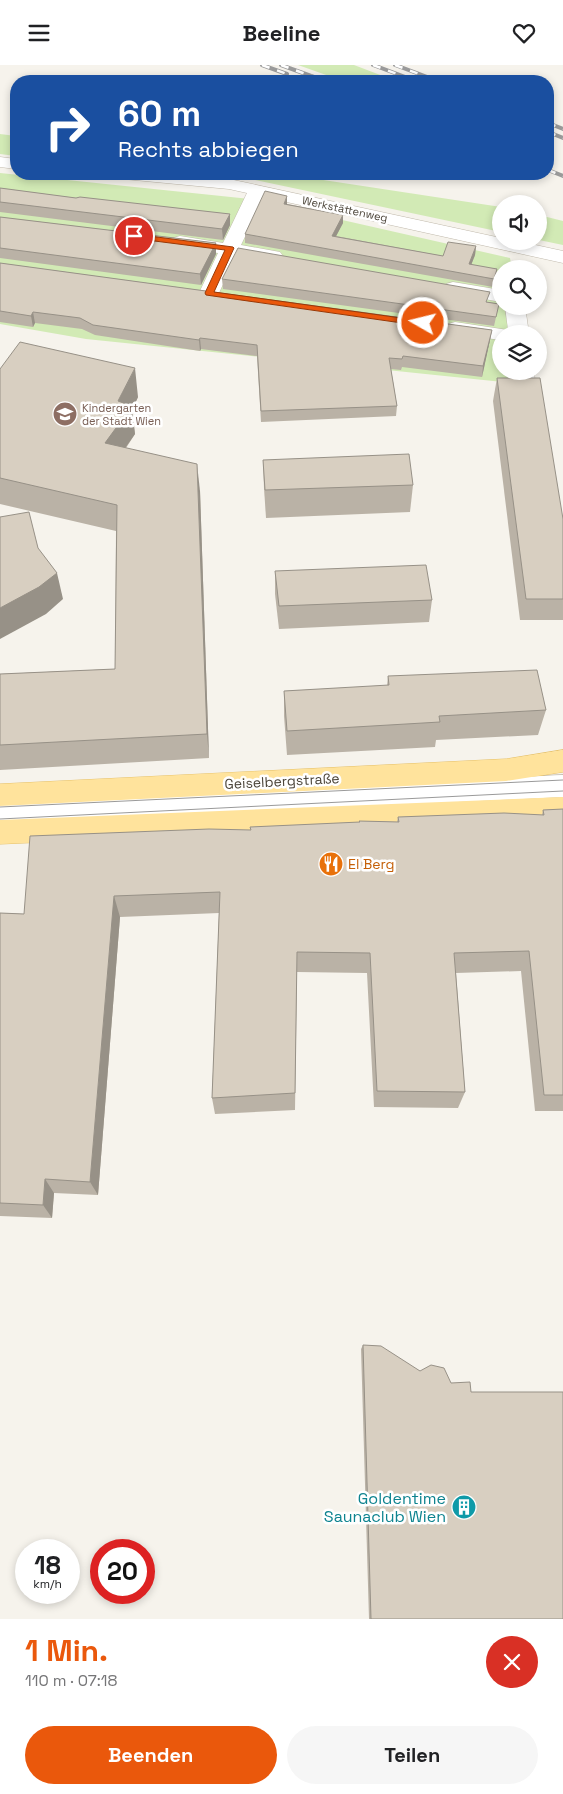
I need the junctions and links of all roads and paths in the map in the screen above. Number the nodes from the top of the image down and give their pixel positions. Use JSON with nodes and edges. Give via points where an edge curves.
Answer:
{"nodes":[{"id":1,"x":187,"y":180,"type":"edge"},
{"id":2,"x":258,"y":190,"type":"junction"},
{"id":3,"x":163,"y":240,"type":"edge"},
{"id":4,"x":230,"y":248,"type":"junction"},
{"id":5,"x":563,"y":257,"type":"edge"},
{"id":6,"x":288,"y":259,"type":"edge"},
{"id":7,"x":433,"y":284,"type":"edge"},
{"id":8,"x":492,"y":294,"type":"edge"},
{"id":9,"x":228,"y":296,"type":"edge"},
{"id":10,"x":433,"y":325,"type":"edge"},
{"id":11,"x":492,"y":333,"type":"edge"},
{"id":12,"x":563,"y":761,"type":"edge"},
{"id":13,"x":563,"y":786,"type":"edge"},
{"id":14,"x":0,"y":795,"type":"edge"},
{"id":15,"x":563,"y":808,"type":"edge"},
{"id":16,"x":0,"y":813,"type":"edge"},
{"id":17,"x":0,"y":832,"type":"edge"}],
"edges":[{"from":1,"to":2,"type":"street","name":"Werkstättenweg"},
{"from":2,"to":4,"type":"street"},
{"from":2,"to":5,"type":"street","name":"Werkstättenweg"},
{"from":3,"to":4,"type":"street"},
{"from":4,"to":6,"type":"street"},
{"from":4,"to":9,"type":"street","via":[[199,292]]},
{"from":7,"to":8,"type":"street"},
{"from":10,"to":11,"type":"street"},
{"from":12,"to":14,"type":"main road","name":"Geiselbergstraße","via":[[506,770]]},
{"from":13,"to":16,"type":"street"},
{"from":15,"to":17,"type":"main road"}]}
